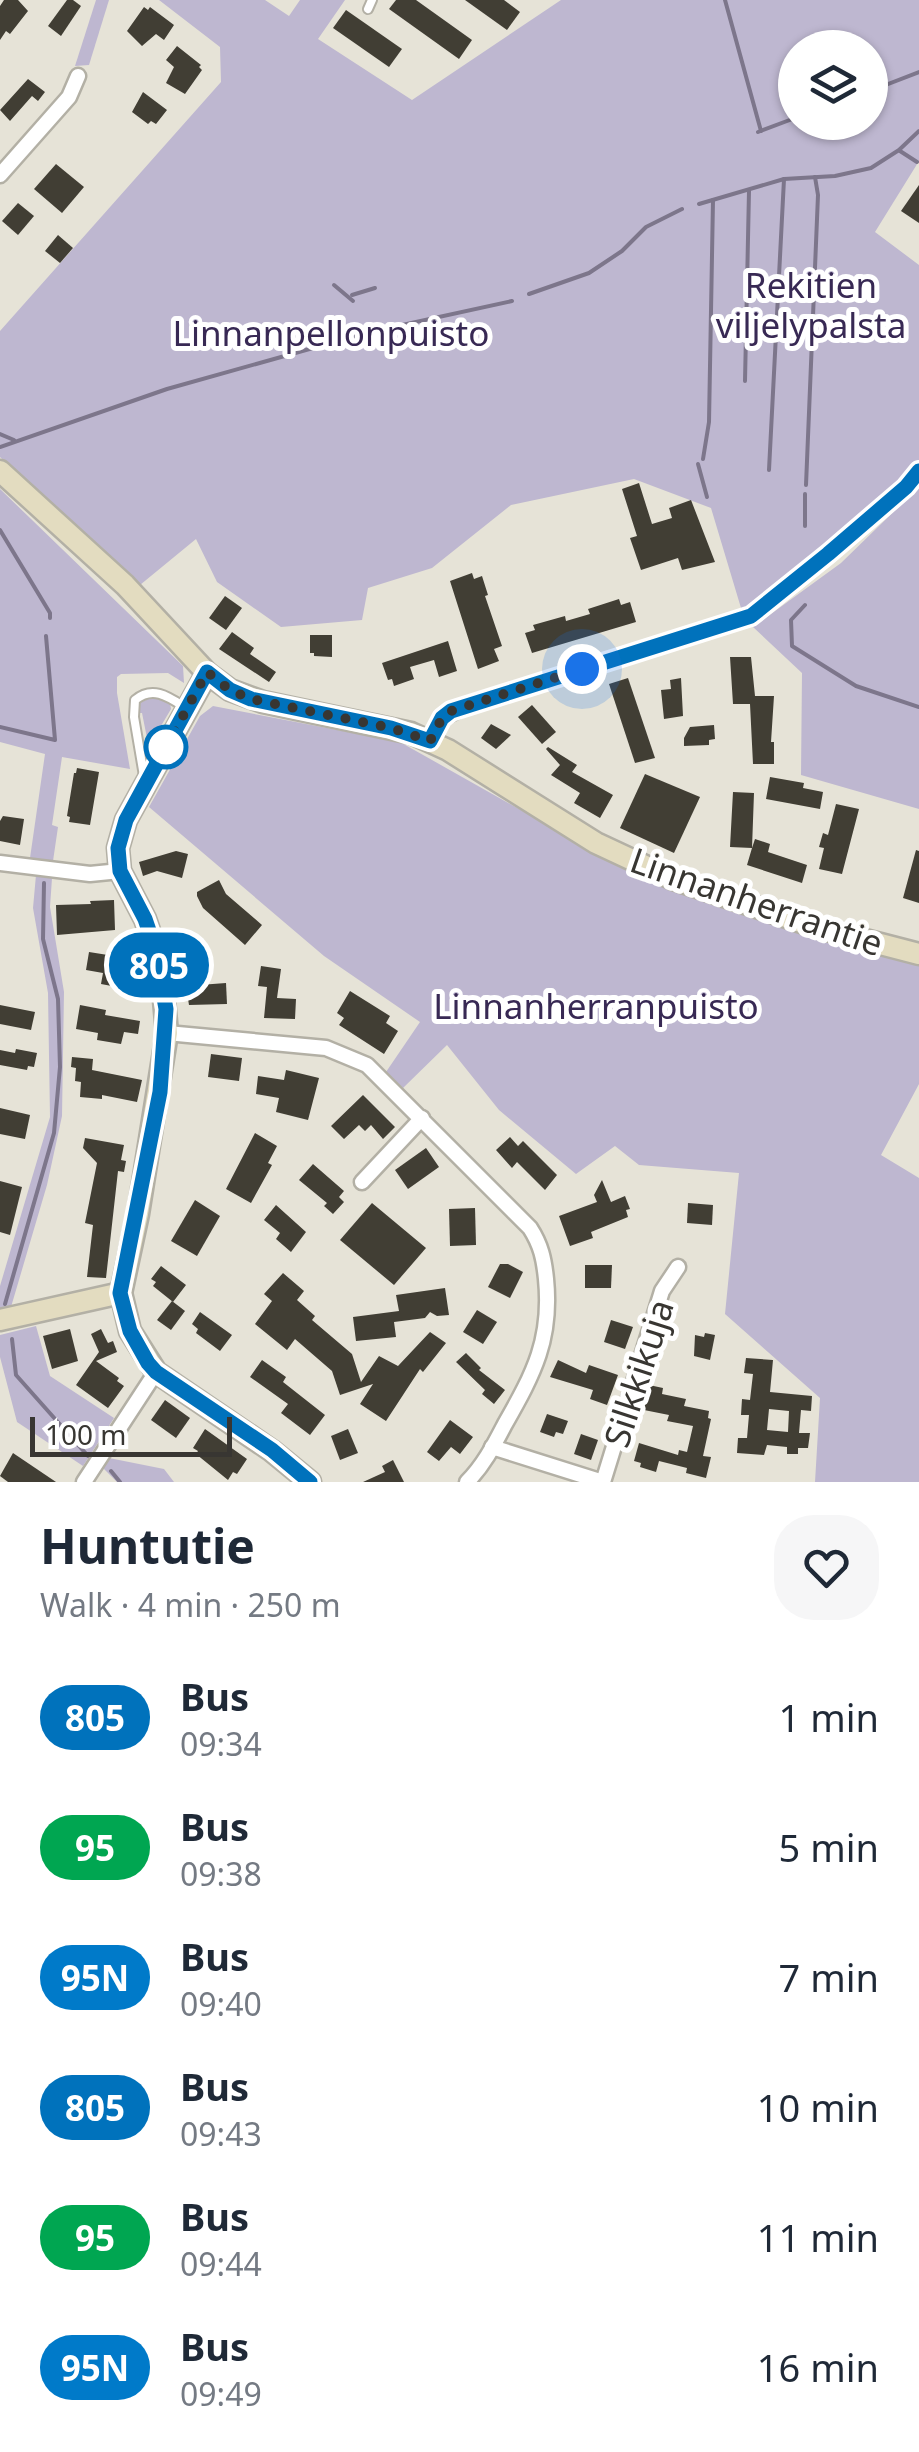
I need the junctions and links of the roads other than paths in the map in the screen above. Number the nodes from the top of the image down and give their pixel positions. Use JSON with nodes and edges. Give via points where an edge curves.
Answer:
{"nodes":[{"id":1,"x":78,"y":76,"type":"dead end"},
{"id":2,"x":0,"y":175,"type":"edge"},
{"id":3,"x":0,"y":471,"type":"edge"},
{"id":4,"x":919,"y":471,"type":"edge"},
{"id":5,"x":207,"y":672,"type":"junction"},
{"id":6,"x":186,"y":708,"type":"junction"},
{"id":7,"x":430,"y":741,"type":"junction"},
{"id":8,"x":145,"y":786,"type":"junction"},
{"id":9,"x":0,"y":864,"type":"edge"},
{"id":10,"x":120,"y":871,"type":"junction"},
{"id":11,"x":919,"y":954,"type":"edge"},
{"id":12,"x":166,"y":1033,"type":"junction"},
{"id":13,"x":422,"y":1118,"type":"junction"},
{"id":14,"x":362,"y":1182,"type":"dead end"},
{"id":15,"x":678,"y":1268,"type":"dead end"},
{"id":16,"x":120,"y":1293,"type":"junction"},
{"id":17,"x":0,"y":1320,"type":"edge"},
{"id":18,"x":156,"y":1372,"type":"junction"},
{"id":19,"x":492,"y":1447,"type":"junction"},
{"id":20,"x":84,"y":1482,"type":"edge"},
{"id":21,"x":310,"y":1482,"type":"edge"},
{"id":22,"x":467,"y":1482,"type":"edge"},
{"id":23,"x":603,"y":1482,"type":"edge"}],
"edges":[{"from":1,"to":2,"type":"street","via":[[69,97]]},
{"from":3,"to":5,"type":"street","name":"Linnanherrantie","via":[[125,585]]},
{"from":4,"to":7,"type":"street","via":[[751,616],[451,711]]},
{"from":5,"to":6,"type":"street"},
{"from":5,"to":7,"type":"street","name":"Linnanherrantie","via":[[251,699]]},
{"from":6,"to":8,"type":"street"},
{"from":6,"to":8,"type":"lane","via":[[159,693],[134,700]]},
{"from":7,"to":11,"type":"street","name":"Linnanherrantie","via":[[596,843],[672,880]]},
{"from":8,"to":10,"type":"street","via":[[119,838]]},
{"from":9,"to":10,"type":"street"},
{"from":10,"to":12,"type":"street","via":[[155,948]]},
{"from":12,"to":13,"type":"street","via":[[335,1050],[376,1072]]},
{"from":12,"to":16,"type":"street"},
{"from":13,"to":14,"type":"street"},
{"from":13,"to":19,"type":"street","via":[[526,1222],[544,1256],[548,1324],[542,1349]]},
{"from":15,"to":23,"type":"street","name":"Silkkikuja","via":[[662,1291]]},
{"from":16,"to":17,"type":"street"},
{"from":16,"to":18,"type":"street","via":[[130,1331]]},
{"from":18,"to":20,"type":"street"},
{"from":18,"to":21,"type":"street"},
{"from":19,"to":22,"type":"street"},
{"from":19,"to":23,"type":"street"}]}
